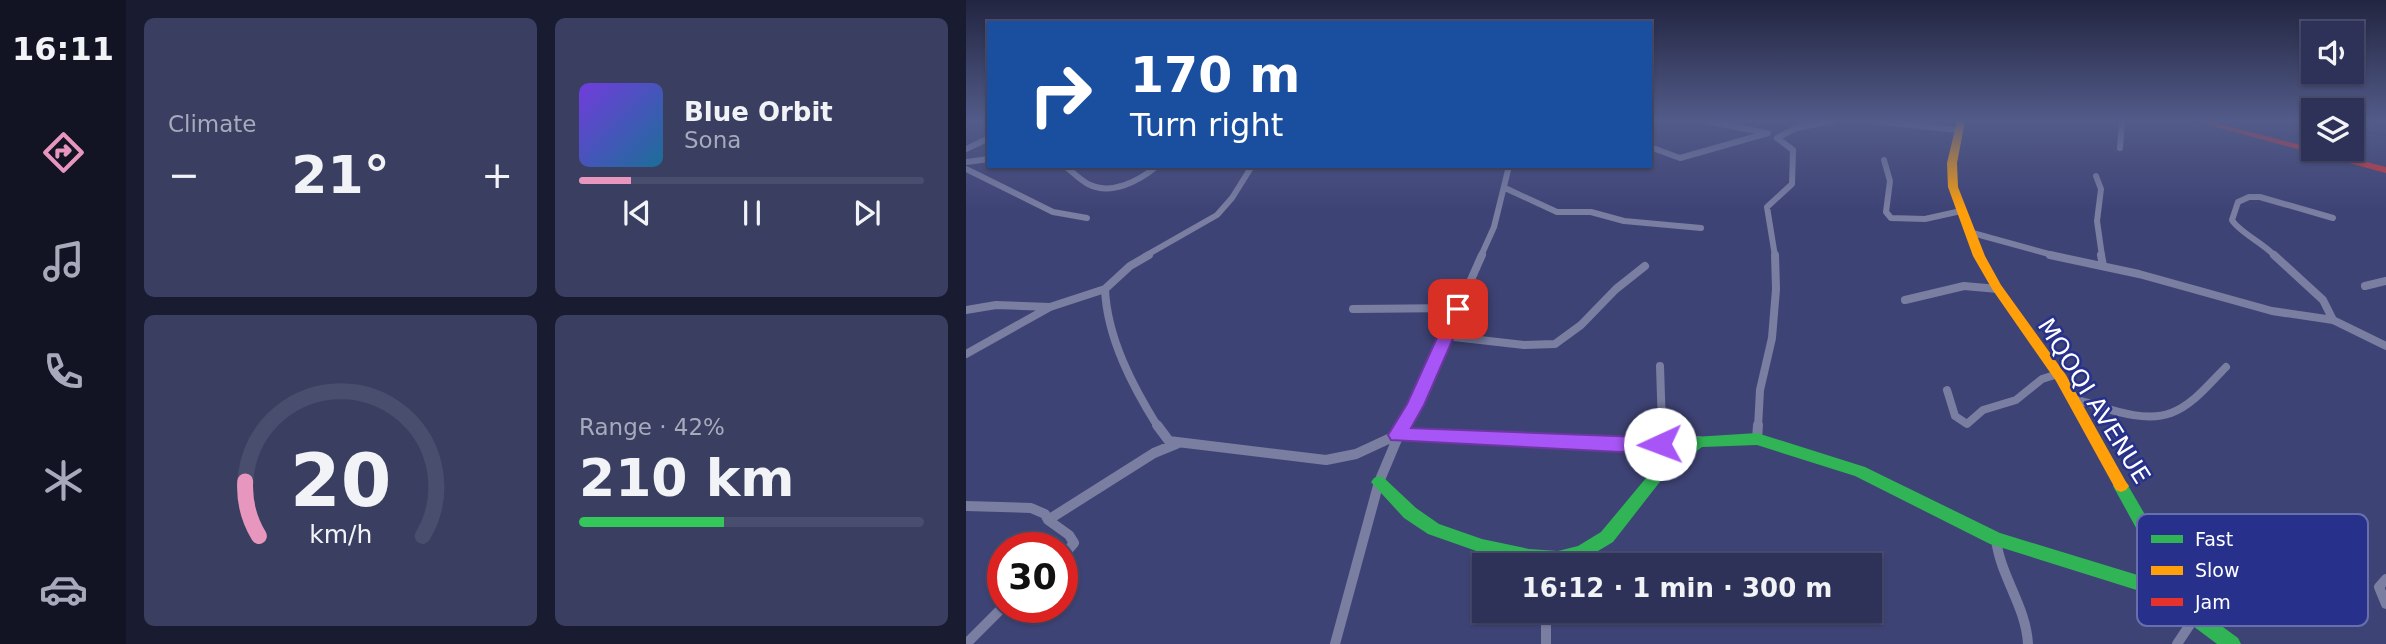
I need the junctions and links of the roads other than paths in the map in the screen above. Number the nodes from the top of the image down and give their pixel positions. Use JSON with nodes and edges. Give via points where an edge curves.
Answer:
{"nodes":[{"id":1,"x":1661,"y":151,"type":"edge"},
{"id":2,"x":1705,"y":151,"type":"edge"},
{"id":3,"x":1793,"y":151,"type":"edge"},
{"id":4,"x":1955,"y":151,"type":"edge"},
{"id":5,"x":2313,"y":151,"type":"edge"},
{"id":6,"x":987,"y":159,"type":"edge"},
{"id":7,"x":1884,"y":160,"type":"dead end"},
{"id":8,"x":966,"y":162,"type":"edge"},
{"id":9,"x":1068,"y":168,"type":"edge"},
{"id":10,"x":1155,"y":168,"type":"edge"},
{"id":11,"x":1251,"y":168,"type":"edge"},
{"id":12,"x":1509,"y":168,"type":"edge"},
{"id":13,"x":966,"y":169,"type":"edge"},
{"id":14,"x":2386,"y":170,"type":"edge"},
{"id":15,"x":2096,"y":176,"type":"dead end"},
{"id":16,"x":1505,"y":188,"type":"junction"},
{"id":17,"x":1961,"y":211,"type":"junction"},
{"id":18,"x":1087,"y":218,"type":"dead end"},
{"id":19,"x":2333,"y":218,"type":"dead end"},
{"id":20,"x":1701,"y":228,"type":"dead end"},
{"id":21,"x":1969,"y":232,"type":"junction"},
{"id":22,"x":1644,"y":266,"type":"dead end"},
{"id":23,"x":2103,"y":266,"type":"junction"},
{"id":24,"x":2386,"y":281,"type":"edge"},
{"id":25,"x":2365,"y":286,"type":"dead end"},
{"id":26,"x":1105,"y":289,"type":"junction"},
{"id":27,"x":1998,"y":289,"type":"junction"},
{"id":28,"x":1905,"y":300,"type":"dead end"},
{"id":29,"x":1050,"y":307,"type":"junction"},
{"id":30,"x":1353,"y":309,"type":"dead end"},
{"id":31,"x":1458,"y":309,"type":"junction"},
{"id":32,"x":966,"y":310,"type":"edge"},
{"id":33,"x":2333,"y":320,"type":"junction"},
{"id":34,"x":1445,"y":336,"type":"junction"},
{"id":35,"x":2386,"y":346,"type":"edge"},
{"id":36,"x":966,"y":354,"type":"edge"},
{"id":37,"x":1660,"y":366,"type":"dead end"},
{"id":38,"x":2226,"y":367,"type":"dead end"},
{"id":39,"x":2058,"y":374,"type":"junction"},
{"id":40,"x":1947,"y":390,"type":"dead end"},
{"id":41,"x":2073,"y":399,"type":"junction"},
{"id":42,"x":1397,"y":435,"type":"junction"},
{"id":43,"x":1756,"y":439,"type":"junction"},
{"id":44,"x":1699,"y":440,"type":"junction"},
{"id":45,"x":1176,"y":444,"type":"junction"},
{"id":46,"x":1660,"y":444,"type":"junction"},
{"id":47,"x":1379,"y":482,"type":"junction"},
{"id":48,"x":966,"y":506,"type":"edge"},
{"id":49,"x":2137,"y":514,"type":"edge"},
{"id":50,"x":1048,"y":520,"type":"junction"},
{"id":51,"x":1065,"y":532,"type":"edge"},
{"id":52,"x":1996,"y":539,"type":"junction"},
{"id":53,"x":1516,"y":553,"type":"edge"},
{"id":54,"x":1579,"y":553,"type":"edge"},
{"id":55,"x":2386,"y":579,"type":"edge"},
{"id":56,"x":2137,"y":582,"type":"edge"},
{"id":57,"x":2386,"y":604,"type":"edge"},
{"id":58,"x":987,"y":623,"type":"edge"},
{"id":59,"x":1546,"y":623,"type":"edge"},
{"id":60,"x":2189,"y":626,"type":"edge"},
{"id":61,"x":2207,"y":626,"type":"edge"},
{"id":62,"x":966,"y":644,"type":"edge"},
{"id":63,"x":1335,"y":644,"type":"edge"},
{"id":64,"x":1546,"y":644,"type":"edge"},
{"id":65,"x":2028,"y":644,"type":"edge"},
{"id":66,"x":2177,"y":644,"type":"edge"},
{"id":67,"x":2232,"y":644,"type":"edge"}],
"edges":[{"from":1,"to":2,"type":"street","via":[[1680,158]]},
{"from":3,"to":43,"type":"street","via":[[1790,187],[1767,207],[1776,289]]},
{"from":4,"to":17,"type":"street","name":"MQOQI AVENUE","via":[[1951,173]]},
{"from":5,"to":14,"type":"street"},
{"from":6,"to":8,"type":"street"},
{"from":7,"to":17,"type":"street","via":[[1890,181],[1886,212],[1891,218],[1925,219]]},
{"from":9,"to":10,"type":"street","via":[[1100,187],[1133,182]]},
{"from":11,"to":26,"type":"street","via":[[1218,214],[1132,262]]},
{"from":12,"to":16,"type":"street"},
{"from":13,"to":18,"type":"street","via":[[1044,211]]},
{"from":15,"to":23,"type":"street","via":[[2101,189],[2097,221]]},
{"from":16,"to":20,"type":"street","via":[[1557,212],[1591,212]]},
{"from":16,"to":31,"type":"street","via":[[1494,227]]},
{"from":17,"to":21,"type":"street","name":"MQOQI AVENUE"},
{"from":19,"to":33,"type":"street","via":[[2255,197],[2238,202],[2232,220],[2323,300]]},
{"from":21,"to":23,"type":"street"},
{"from":21,"to":27,"type":"street","name":"MQOQI AVENUE"},
{"from":22,"to":34,"type":"street","via":[[1555,344]]},
{"from":23,"to":33,"type":"street","via":[[2272,311]]},
{"from":24,"to":25,"type":"street"},
{"from":26,"to":29,"type":"street"},
{"from":26,"to":45,"type":"street","via":[[1106,307],[1130,376],[1158,428]]},
{"from":27,"to":28,"type":"street","via":[[1945,290]]},
{"from":27,"to":39,"type":"street","name":"MQOQI AVENUE"},
{"from":29,"to":32,"type":"street","via":[[996,305]]},
{"from":29,"to":36,"type":"street"},
{"from":30,"to":31,"type":"street"},
{"from":31,"to":34,"type":"street"},
{"from":33,"to":35,"type":"street"},
{"from":34,"to":42,"type":"street"},
{"from":37,"to":46,"type":"street"},
{"from":38,"to":41,"type":"street","via":[[2171,413],[2162,415]]},
{"from":39,"to":40,"type":"street","via":[[2042,379],[2017,400],[1983,410],[1967,424],[1953,415]]},
{"from":39,"to":41,"type":"street","name":"MQOQI AVENUE"},
{"from":41,"to":49,"type":"street","name":"MQOQI AVENUE"},
{"from":42,"to":45,"type":"street","via":[[1356,454],[1326,460]]},
{"from":42,"to":46,"type":"street"},
{"from":42,"to":47,"type":"street"},
{"from":43,"to":44,"type":"street"},
{"from":43,"to":52,"type":"street","via":[[1860,471]]},
{"from":44,"to":46,"type":"street"},
{"from":44,"to":54,"type":"street","via":[[1661,470],[1618,526]]},
{"from":45,"to":50,"type":"street"},
{"from":47,"to":53,"type":"street","via":[[1434,529]]},
{"from":47,"to":63,"type":"street"},
{"from":48,"to":50,"type":"street","via":[[1031,508],[1045,513]]},
{"from":50,"to":51,"type":"street"},
{"from":52,"to":56,"type":"street"},
{"from":52,"to":65,"type":"street","via":[[1996,555],[2027,626]]},
{"from":55,"to":57,"type":"street","via":[[2379,587]]},
{"from":58,"to":62,"type":"street"},
{"from":59,"to":64,"type":"street"},
{"from":60,"to":66,"type":"street"},
{"from":61,"to":67,"type":"street","name":"MQOQI AVENUE"}]}
